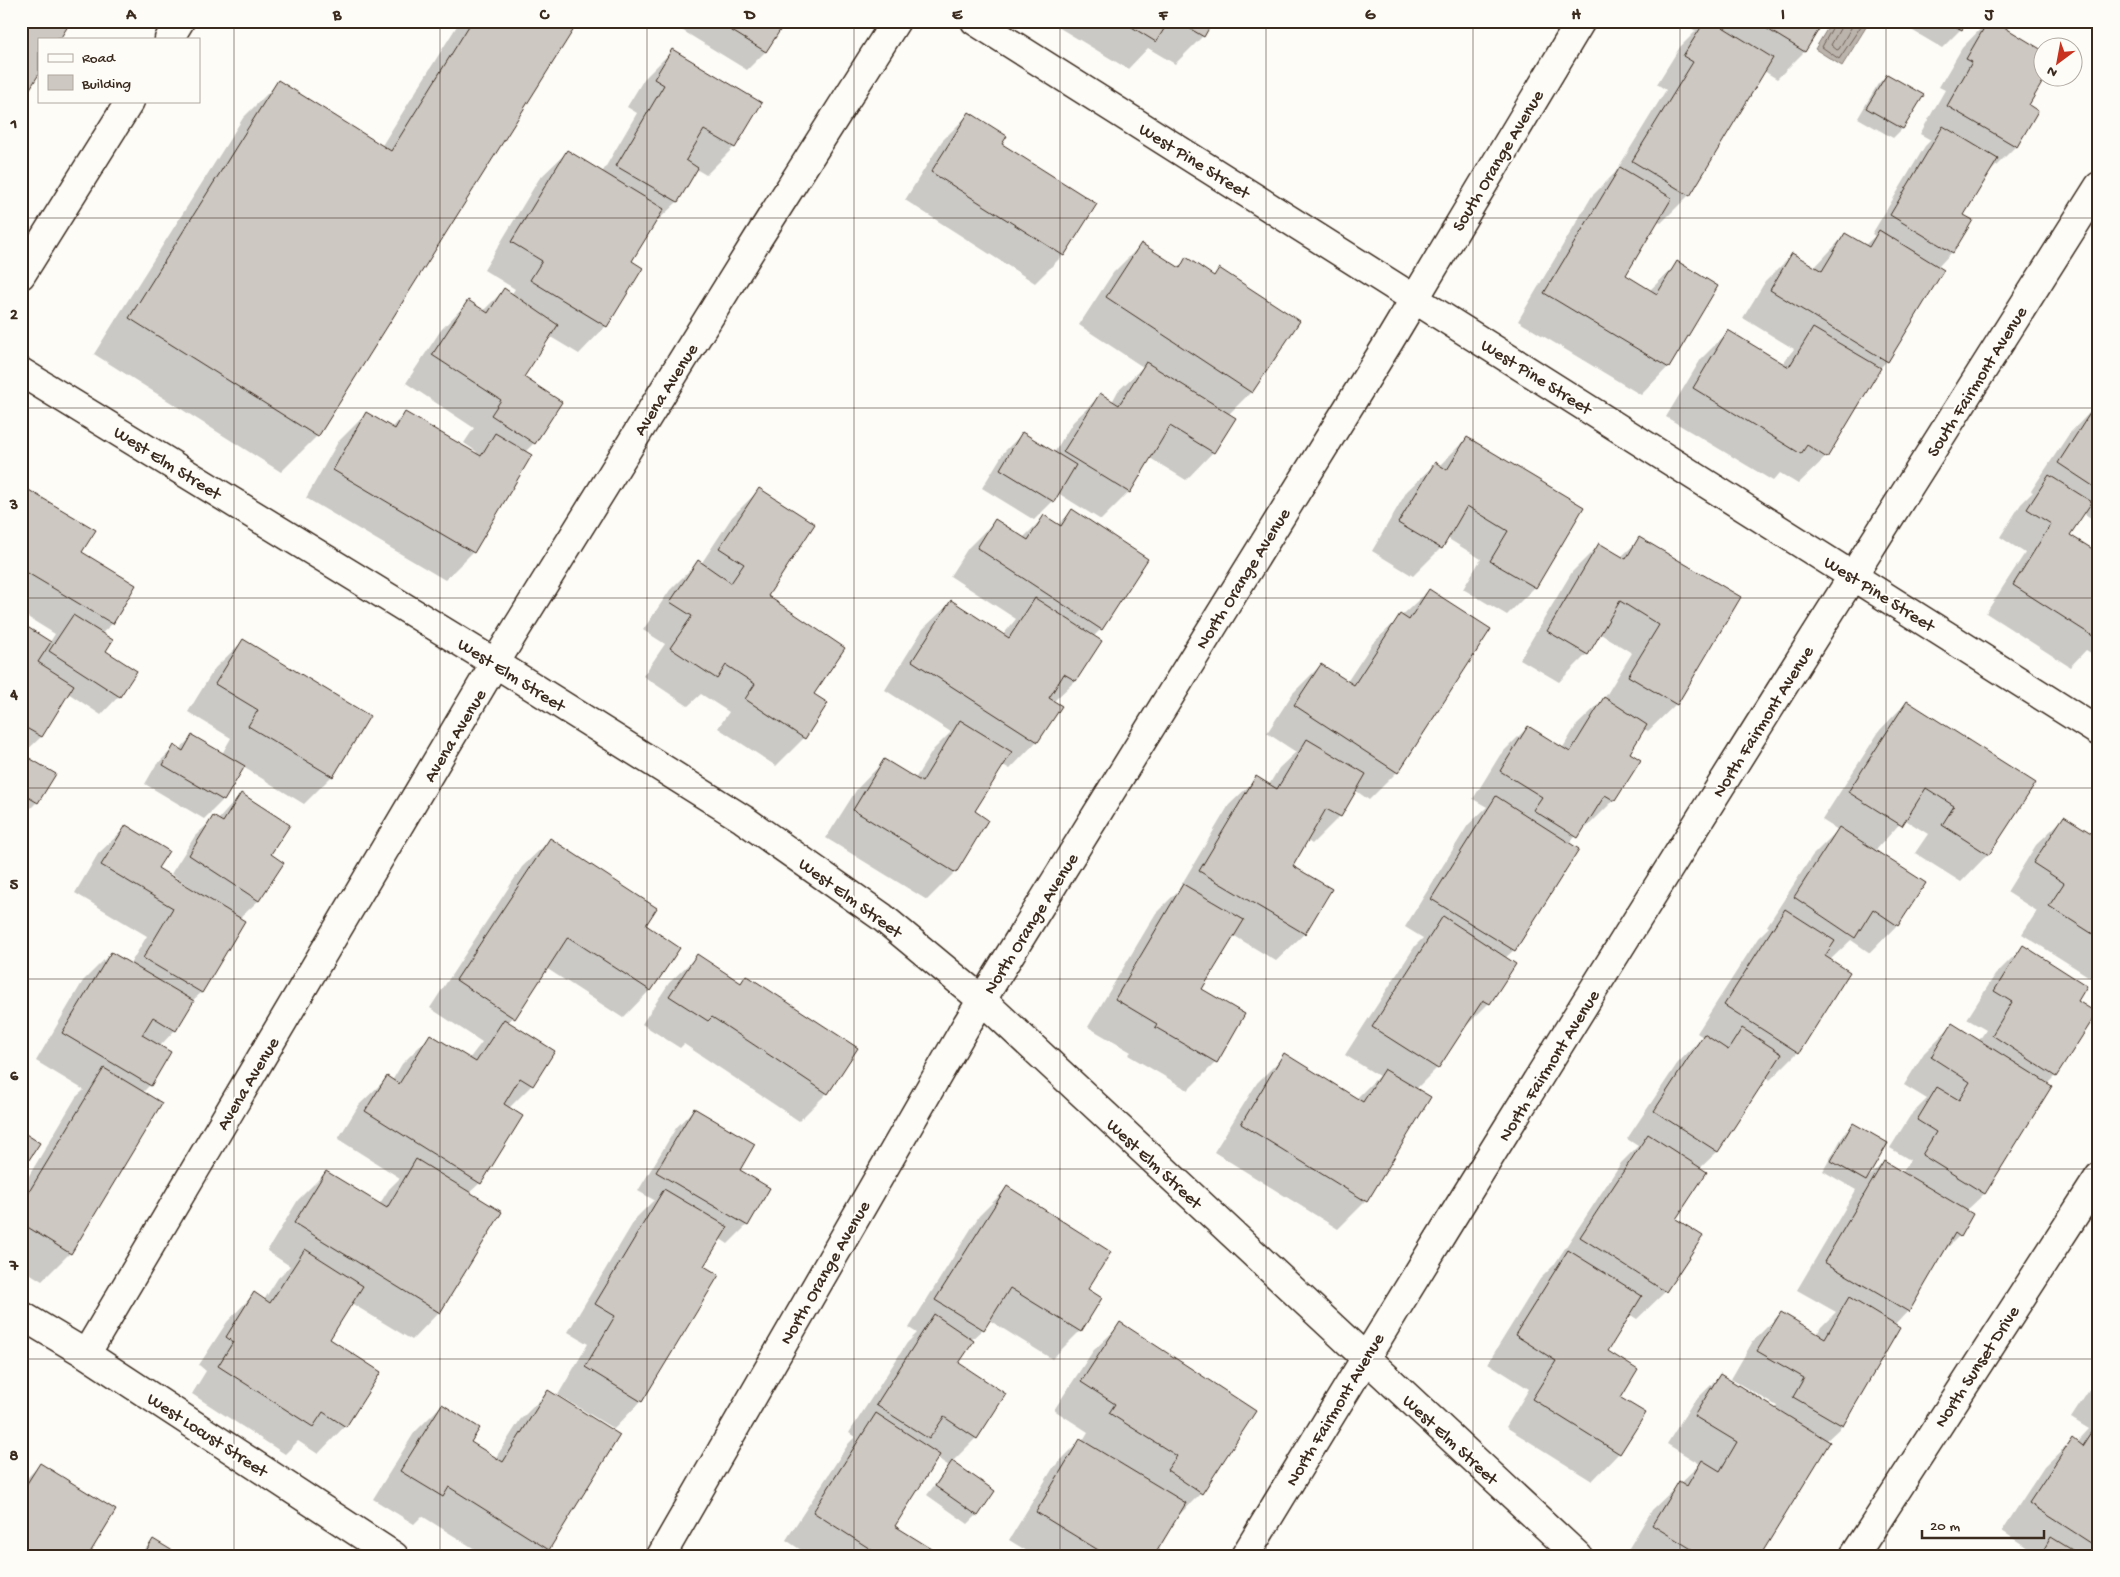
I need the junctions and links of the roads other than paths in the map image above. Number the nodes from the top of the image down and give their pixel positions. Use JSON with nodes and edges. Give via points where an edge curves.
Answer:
{"nodes":[{"id":1,"x":180,"y":21,"type":"edge"},
{"id":2,"x":896,"y":21,"type":"edge"},
{"id":3,"x":975,"y":21,"type":"edge"},
{"id":4,"x":1581,"y":21,"type":"edge"},
{"id":5,"x":170,"y":38,"type":"edge"},
{"id":6,"x":129,"y":102,"type":"edge"},
{"id":7,"x":2099,"y":186,"type":"edge"},
{"id":8,"x":21,"y":275,"type":"edge"},
{"id":9,"x":1414,"y":300,"type":"junction"},
{"id":10,"x":21,"y":372,"type":"edge"},
{"id":11,"x":1853,"y":576,"type":"junction"},
{"id":12,"x":495,"y":663,"type":"junction"},
{"id":13,"x":2099,"y":732,"type":"edge"},
{"id":14,"x":982,"y":1000,"type":"junction"},
{"id":15,"x":2099,"y":1177,"type":"edge"},
{"id":16,"x":21,"y":1315,"type":"edge"},
{"id":17,"x":86,"y":1354,"type":"junction"},
{"id":18,"x":1365,"y":1359,"type":"junction"},
{"id":19,"x":394,"y":1556,"type":"edge"},
{"id":20,"x":661,"y":1556,"type":"edge"},
{"id":21,"x":1245,"y":1556,"type":"edge"},
{"id":22,"x":1578,"y":1556,"type":"edge"},
{"id":23,"x":1854,"y":1556,"type":"edge"}],
"edges":[{"from":1,"to":5,"type":"street"},
{"from":2,"to":12,"type":"street","name":"Avena Avenue"},
{"from":3,"to":9,"type":"street","name":"West Pine Street"},
{"from":4,"to":9,"type":"street","name":"South Orange Avenue"},
{"from":6,"to":8,"type":"street"},
{"from":7,"to":11,"type":"street","name":"South Fairmont Avenue"},
{"from":9,"to":11,"type":"street","name":"West Pine Street"},
{"from":9,"to":14,"type":"street","name":"North Orange Avenue"},
{"from":10,"to":12,"type":"street","name":"West Elm Street"},
{"from":11,"to":13,"type":"street","name":"West Pine Street"},
{"from":11,"to":18,"type":"street","name":"North Fairmont Avenue"},
{"from":12,"to":14,"type":"street","name":"West Elm Street","via":[[743,819],[882,917]]},
{"from":12,"to":17,"type":"street","name":"Avena Avenue"},
{"from":14,"to":18,"type":"street","name":"West Elm Street"},
{"from":14,"to":20,"type":"street","name":"North Orange Avenue"},
{"from":15,"to":23,"type":"street","name":"North Sunset Drive"},
{"from":16,"to":17,"type":"street","name":"West Locust Street"},
{"from":17,"to":19,"type":"street","name":"West Locust Street"},
{"from":18,"to":21,"type":"street","name":"North Fairmont Avenue"},
{"from":18,"to":22,"type":"street","name":"West Elm Street"}]}
